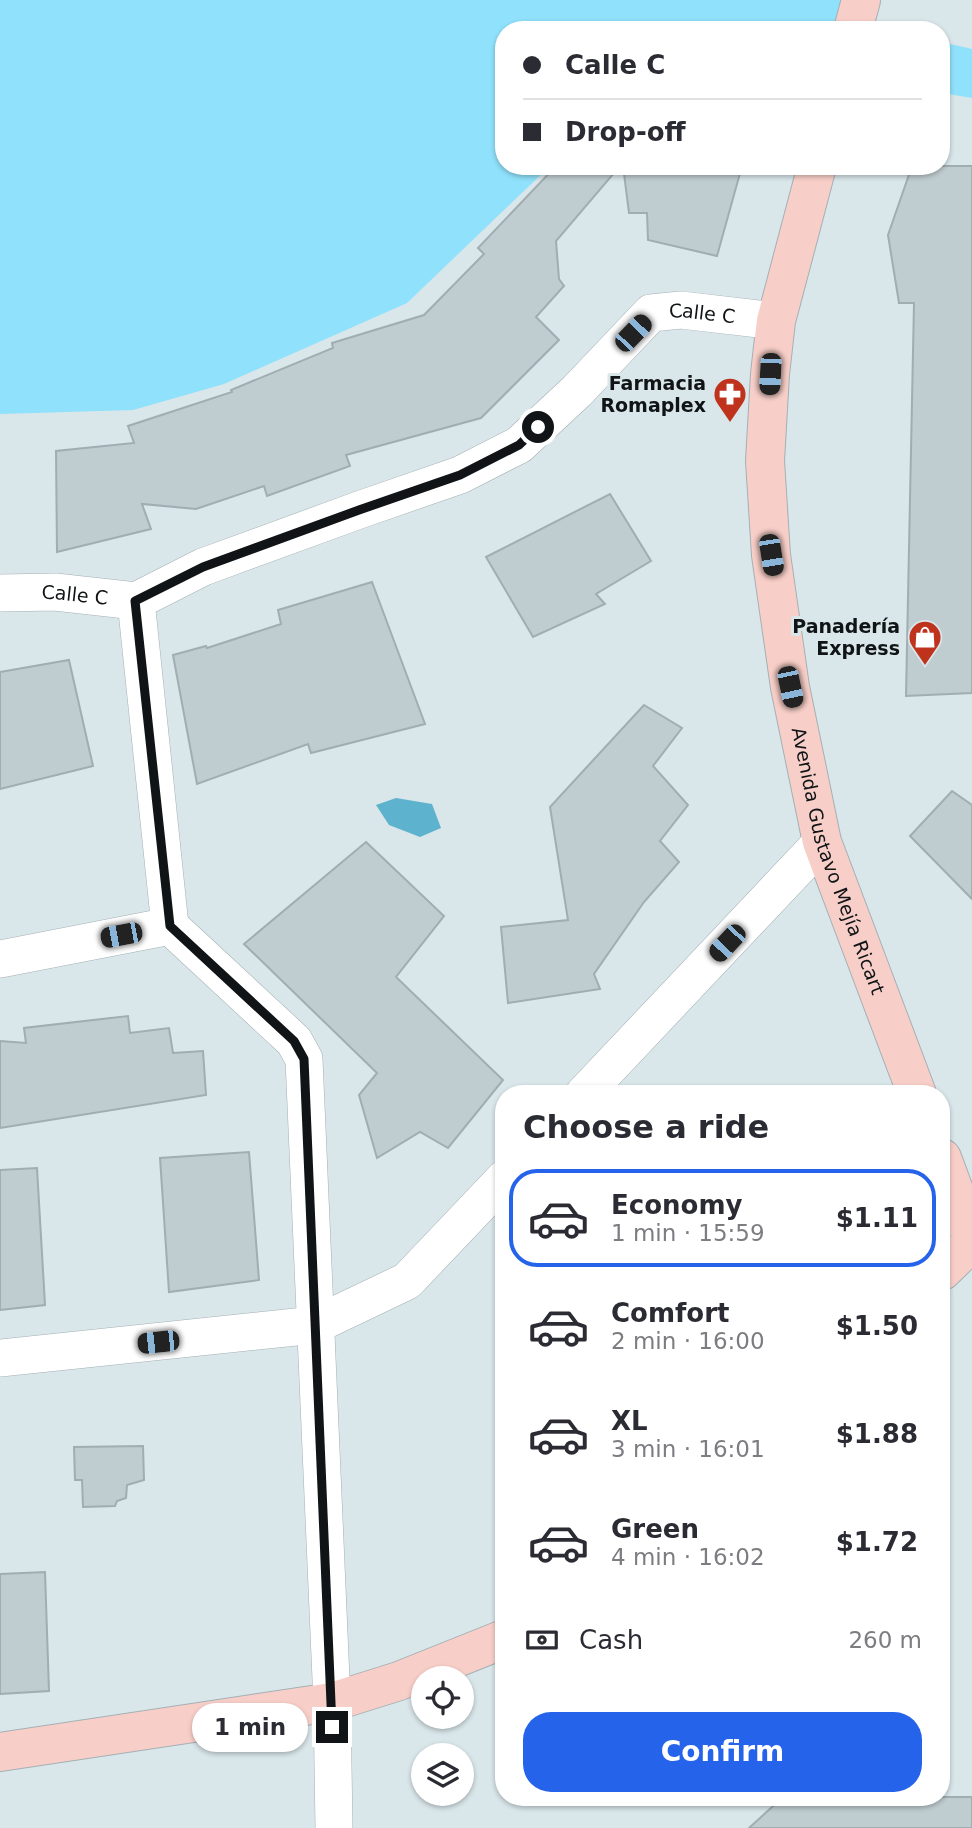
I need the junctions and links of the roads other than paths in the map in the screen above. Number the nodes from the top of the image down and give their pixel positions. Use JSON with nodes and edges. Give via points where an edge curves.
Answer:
{"nodes":[{"id":1,"x":861,"y":0,"type":"edge"},
{"id":2,"x":855,"y":21,"type":"edge"},
{"id":3,"x":815,"y":175,"type":"edge"},
{"id":4,"x":776,"y":321,"type":"junction"},
{"id":5,"x":0,"y":593,"type":"edge"},
{"id":6,"x":135,"y":601,"type":"junction"},
{"id":7,"x":822,"y":842,"type":"junction"},
{"id":8,"x":170,"y":926,"type":"junction"},
{"id":9,"x":0,"y":959,"type":"edge"},
{"id":10,"x":592,"y":1085,"type":"edge"},
{"id":11,"x":915,"y":1085,"type":"edge"},
{"id":12,"x":950,"y":1180,"type":"edge"},
{"id":13,"x":495,"y":1188,"type":"edge"},
{"id":14,"x":972,"y":1241,"type":"edge"},
{"id":15,"x":950,"y":1263,"type":"edge"},
{"id":16,"x":315,"y":1325,"type":"junction"},
{"id":17,"x":0,"y":1358,"type":"edge"},
{"id":18,"x":495,"y":1643,"type":"edge"},
{"id":19,"x":332,"y":1702,"type":"junction"},
{"id":20,"x":0,"y":1752,"type":"edge"},
{"id":21,"x":334,"y":1828,"type":"edge"}],
"edges":[{"from":1,"to":2,"type":"street"},
{"from":3,"to":4,"type":"street","name":"Avenida Gustavo Mejía Ricart"},
{"from":4,"to":6,"type":"street","name":"Calle C","via":[[681,310],[651,313],[519,445],[460,475],[203,567]]},
{"from":4,"to":7,"type":"street","name":"Avenida Gustavo Mejía Ricart","via":[[765,461],[771,555],[790,687]]},
{"from":5,"to":6,"type":"street","name":"Calle C","via":[[55,592]]},
{"from":6,"to":8,"type":"street"},
{"from":7,"to":10,"type":"street"},
{"from":7,"to":11,"type":"street","name":"Avenida Gustavo Mejía Ricart"},
{"from":8,"to":9,"type":"street"},
{"from":8,"to":16,"type":"street","via":[[294,1041],[304,1059]]},
{"from":12,"to":14,"type":"street"},
{"from":13,"to":16,"type":"street","via":[[407,1281]]},
{"from":14,"to":15,"type":"street"},
{"from":16,"to":17,"type":"street"},
{"from":16,"to":19,"type":"street"},
{"from":18,"to":19,"type":"street"},
{"from":19,"to":20,"type":"street"},
{"from":19,"to":21,"type":"street"}]}
